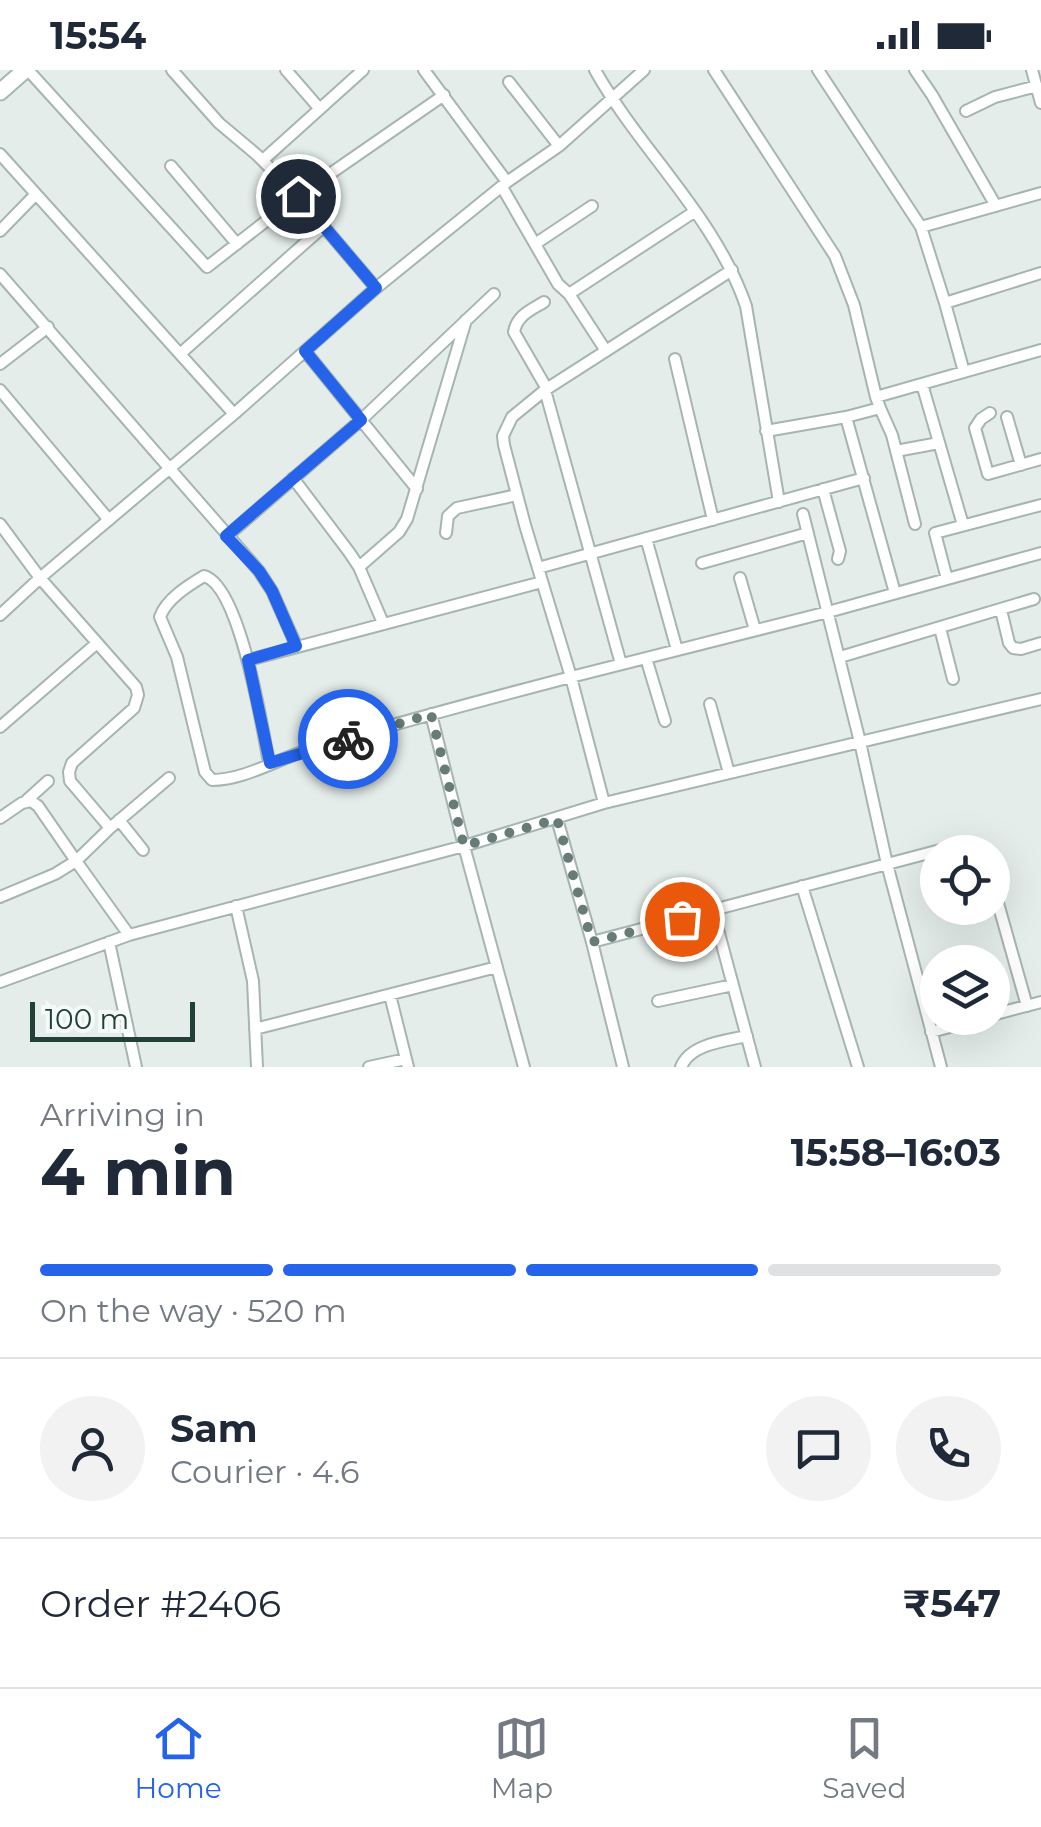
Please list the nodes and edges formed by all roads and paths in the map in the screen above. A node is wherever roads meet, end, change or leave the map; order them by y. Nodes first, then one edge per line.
1 (26, 70) edge
2 (172, 70) edge
3 (286, 70) edge
4 (364, 70) edge
5 (424, 70) edge
6 (595, 70) edge
7 (644, 70) edge
8 (714, 70) edge
9 (818, 70) edge
10 (915, 70) edge
11 (1032, 70) edge
12 (510, 82) dead end
13 (1036, 86) junction
14 (0, 92) edge
15 (444, 94) junction
16 (611, 99) junction
17 (1041, 102) edge
18 (319, 108) junction
19 (966, 112) dead end
20 (559, 146) junction
21 (0, 154) edge
22 (262, 160) junction
23 (171, 166) dead end
24 (504, 184) junction
25 (36, 194) junction
26 (1041, 194) edge
27 (298, 196) junction
28 (592, 206) dead end
29 (996, 206) junction
30 (694, 212) junction
31 (322, 227) junction
32 (920, 227) junction
33 (0, 231) edge
34 (237, 244) junction
35 (535, 244) junction
36 (732, 270) junction
37 (1041, 273) edge
38 (0, 274) edge
39 (376, 288) junction
40 (494, 294) dead end
41 (568, 294) junction
42 (544, 302) dead end
43 (945, 303) junction
44 (467, 320) junction
45 (48, 327) junction
46 (305, 351) junction
47 (606, 351) junction
48 (1039, 351) edge
49 (180, 354) junction
50 (675, 359) dead end
51 (0, 364) edge
52 (1041, 367) edge
53 (964, 372) junction
54 (922, 384) junction
55 (0, 390) edge
56 (546, 390) junction
57 (878, 402) junction
58 (990, 413) dead end
59 (234, 414) junction
60 (846, 417) junction
61 (1007, 417) dead end
62 (361, 420) junction
63 (766, 431) junction
64 (939, 442) junction
65 (896, 451) junction
66 (1041, 459) edge
67 (1021, 465) junction
68 (171, 468) junction
69 (294, 478) junction
70 (864, 478) junction
71 (417, 489) junction
72 (823, 489) junction
73 (517, 495) junction
74 (779, 502) junction
75 (1041, 505) edge
76 (803, 514) dead end
77 (108, 520) junction
78 (712, 520) junction
79 (0, 524) edge
80 (915, 524) dead end
81 (964, 525) junction
82 (446, 533) dead end
83 (808, 533) junction
84 (226, 536) junction
85 (646, 538) junction
86 (837, 540) junction
87 (812, 546) junction
88 (590, 553) junction
89 (1041, 553) edge
90 (838, 558) dead end
91 (702, 564) dead end
92 (359, 568) junction
93 (538, 568) junction
94 (40, 578) junction
95 (740, 578) dead end
96 (947, 579) junction
97 (542, 582) junction
98 (896, 594) junction
99 (1034, 600) dead end
100 (1001, 610) junction
101 (828, 612) junction
102 (0, 616) edge
103 (382, 623) junction
104 (940, 628) junction
105 (755, 630) junction
106 (97, 643) junction
107 (1041, 643) edge
108 (296, 646) junction
109 (677, 650) junction
110 (840, 657) junction
111 (646, 658) junction
112 (248, 660) junction
113 (621, 664) junction
114 (570, 677) junction
115 (954, 679) dead end
116 (1041, 698) edge
117 (710, 704) dead end
118 (431, 714) junction
119 (665, 721) dead end
120 (0, 727) edge
121 (860, 742) junction
122 (270, 763) junction
123 (729, 773) junction
124 (170, 778) dead end
125 (48, 781) dead end
126 (27, 800) junction
127 (604, 804) junction
128 (0, 818) edge
129 (557, 819) junction
130 (120, 820) junction
131 (110, 828) junction
132 (464, 846) junction
133 (143, 850) dead end
134 (920, 855) edge
135 (76, 861) junction
136 (886, 864) junction
137 (802, 886) junction
138 (0, 898) edge
139 (236, 906) junction
140 (712, 912) junction
141 (1004, 925) edge
142 (129, 935) junction
143 (109, 942) junction
144 (592, 942) junction
145 (497, 967) junction
146 (0, 982) edge
147 (733, 984) junction
148 (920, 988) edge
149 (390, 995) junction
150 (658, 1001) dead end
151 (1041, 1002) edge
152 (1027, 1006) junction
153 (1010, 1010) edge
154 (256, 1029) junction
155 (933, 1035) edge
156 (747, 1036) junction
157 (407, 1063) edge
158 (136, 1067) edge
159 (257, 1067) edge
160 (369, 1067) edge
161 (524, 1067) edge
162 (623, 1067) edge
163 (681, 1067) edge
164 (755, 1067) edge
165 (858, 1067) edge
166 (941, 1067) edge

1 - 14 main road
1 - 34 street
2 - 22 street
3 - 18 street
4 - 18 street
5 - 15 street
6 - 16 street
7 - 16 street
8 - 57 street
9 - 32 street
10 - 29 street
11 - 13 street
12 - 20 street
13 - 17 street
13 - 19 street
15 - 24 street
15 - 27 street
16 - 20 street
16 - 30 street
18 - 22 street
20 - 24 street
21 - 25 street
22 - 27 street
23 - 34 street
24 - 35 street
24 - 39 street
25 - 33 street
25 - 49 street
26 - 29 street
27 - 31 street
27 - 34 street
28 - 35 street
29 - 32 street
30 - 36 street
30 - 41 street
31 - 39 street
31 - 49 street
32 - 43 street
35 - 41 street
36 - 47 street
36 - 63 street
37 - 43 street
38 - 45 street
39 - 46 street
40 - 44 street
41 - 47 street
42 - 56 street
43 - 53 street
44 - 62 street
44 - 71 street
45 - 51 street
45 - 68 street
46 - 59 street
46 - 62 street
47 - 56 street
48 - 52 street
48 - 53 street
49 - 59 street
50 - 78 street
53 - 54 street
54 - 57 street
54 - 64 street
55 - 77 street
56 - 73 street
56 - 88 street
57 - 60 street
57 - 65 street
58 - 67 street
59 - 68 street
60 - 63 street
60 - 70 street
61 - 67 street
62 - 69 street
62 - 71 street
63 - 74 street
64 - 65 street
64 - 81 street
65 - 80 street
66 - 67 street
68 - 77 street
68 - 84 street
69 - 84 street
69 - 92 street
70 - 72 street
70 - 98 street
71 - 92 street
72 - 74 street
72 - 86 street
73 - 82 street
73 - 93 street
74 - 78 street
75 - 81 street
76 - 83 street
77 - 94 street
78 - 85 street
79 - 94 street
81 - 96 street
83 - 87 street
83 - 91 street
84 - 108 street
85 - 88 street
85 - 109 street
86 - 87 street
86 - 90 street
87 - 101 street
88 - 93 street
88 - 113 street
89 - 96 street
92 - 103 street
93 - 97 street
94 - 102 street
94 - 106 street
95 - 105 street
96 - 98 street
97 - 103 street
97 - 114 street
98 - 101 street
99 - 100 street
100 - 104 street
100 - 107 street
101 - 105 street
101 - 110 street
103 - 108 street
104 - 110 street
104 - 115 street
105 - 109 street
106 - 120 street
106 - 131 street
108 - 112 street
109 - 111 street
110 - 121 street
111 - 113 street
111 - 119 street
112 - 122 street
112 - 122 street
113 - 114 street
114 - 118 street
114 - 127 street
116 - 121 street
117 - 123 street
118 - 122 street
118 - 132 street
121 - 123 street
121 - 136 street
123 - 127 street
124 - 130 street
125 - 126 street
126 - 128 street
126 - 135 street
127 - 129 street
129 - 132 street
129 - 144 street
130 - 131 street
130 - 133 street
131 - 135 street
132 - 139 street
132 - 145 street
134 - 136 street
135 - 138 street
135 - 142 street
136 - 137 street
136 - 148 street
137 - 140 street
137 - 165 street
139 - 142 street
139 - 154 street
140 - 144 street
140 - 147 street
141 - 152 street
142 - 143 street
143 - 146 street
143 - 158 street
144 - 162 street
145 - 149 street
145 - 161 street
147 - 150 street
147 - 156 street
149 - 154 street
149 - 157 street
151 - 152 street
152 - 153 street
154 - 159 street
155 - 166 street
156 - 163 street
156 - 164 street
157 - 160 street

